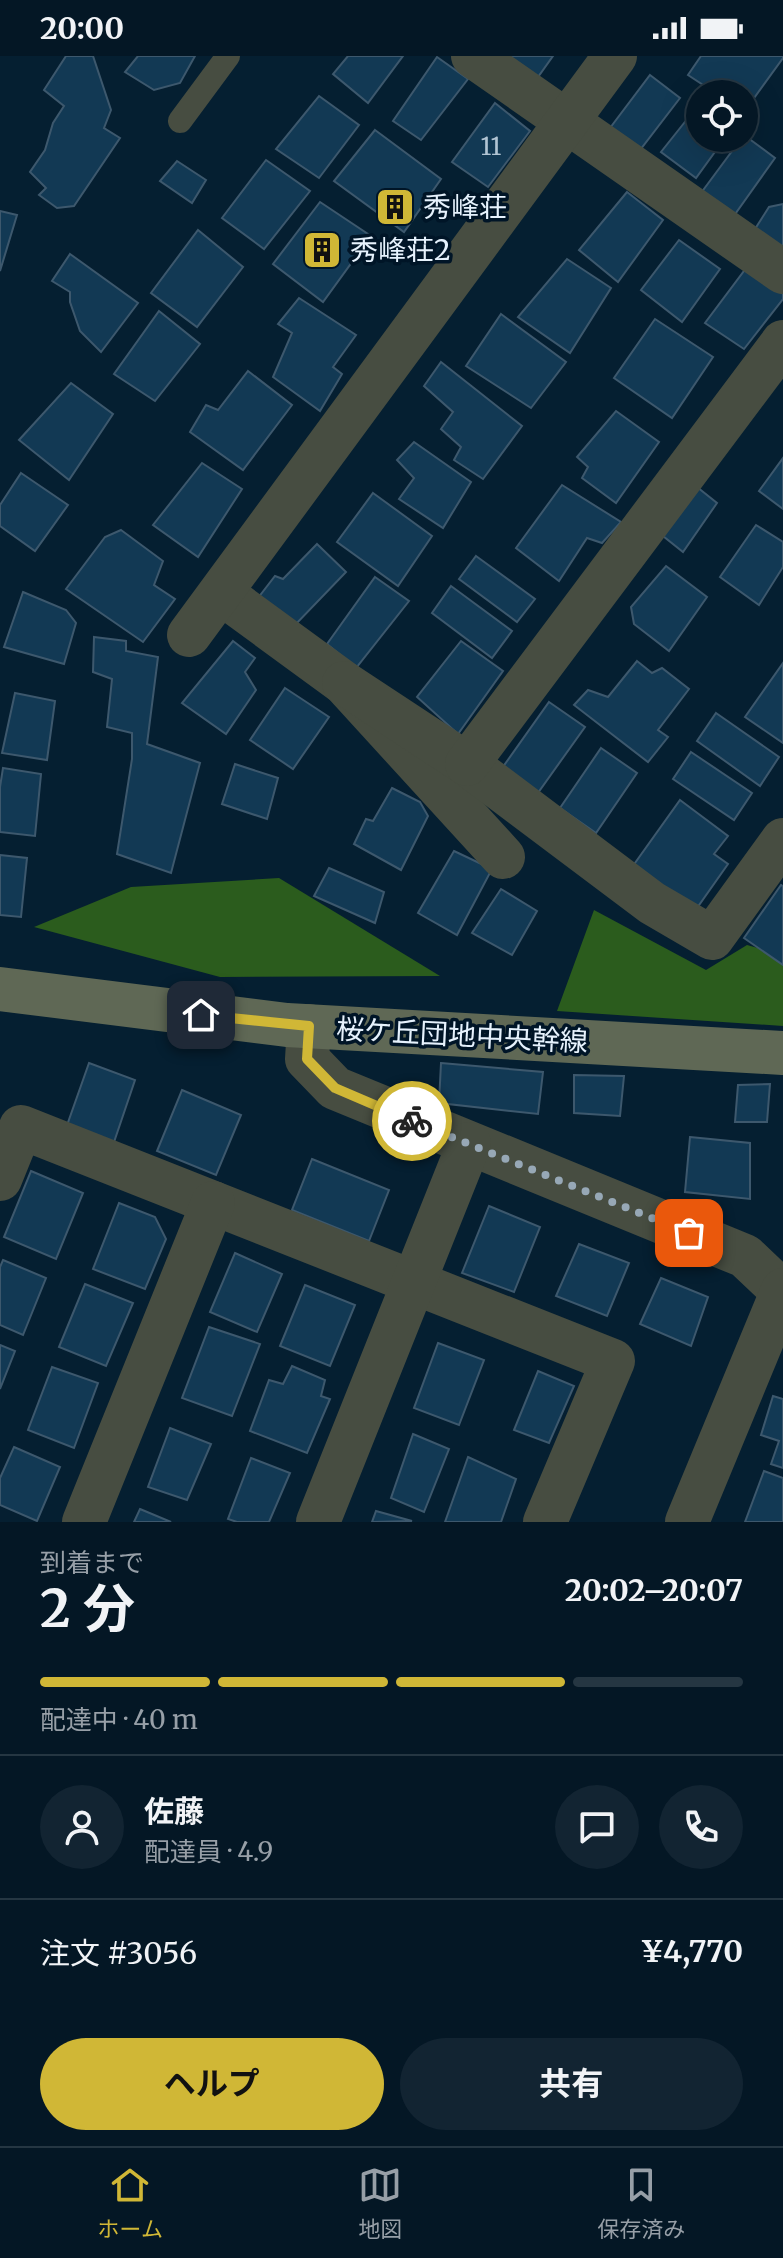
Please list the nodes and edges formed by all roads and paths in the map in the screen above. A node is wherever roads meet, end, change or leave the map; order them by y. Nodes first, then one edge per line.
1 (228, 56) edge
2 (473, 56) edge
3 (615, 56) edge
4 (180, 121) dead end
5 (568, 122) junction
6 (783, 272) edge
7 (783, 342) edge
8 (221, 593) junction
9 (189, 635) dead end
10 (344, 683) junction
11 (467, 764) junction
12 (783, 840) edge
13 (503, 857) dead end
14 (0, 989) edge
15 (309, 1026) junction
16 (783, 1053) edge
17 (469, 1144) junction
18 (0, 1179) edge
19 (213, 1203) junction
20 (414, 1282) junction
21 (782, 1291) edge
22 (84, 1522) edge
23 (318, 1522) edge
24 (545, 1522) edge
25 (687, 1522) edge

1 - 4 lane
2 - 5 street
3 - 5 street
5 - 6 street
5 - 8 street
7 - 11 street
8 - 9 street
8 - 10 street
10 - 11 street
10 - 13 street
11 - 12 street
14 - 15 street, 桜ケ丘団地中央幹線
15 - 16 street, 桜ケ丘団地中央幹線
15 - 17 street
17 - 20 street
17 - 21 street
18 - 19 street
19 - 20 street
19 - 22 street
20 - 23 street
20 - 24 street
21 - 25 street

